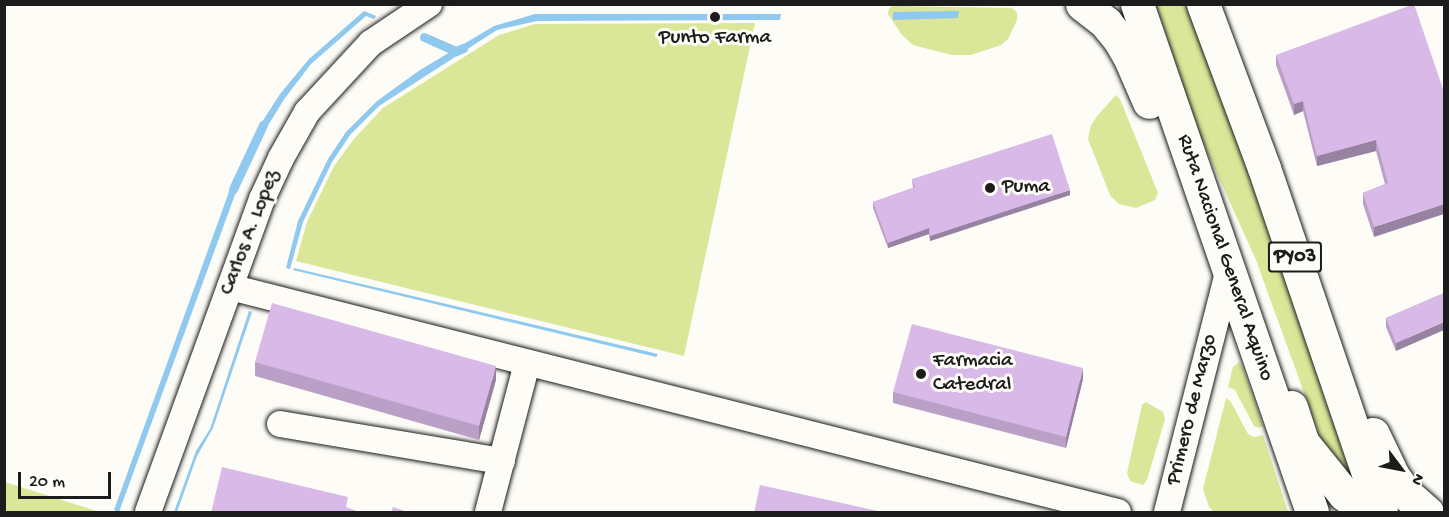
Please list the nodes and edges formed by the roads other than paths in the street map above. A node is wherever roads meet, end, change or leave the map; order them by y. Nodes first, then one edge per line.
1 (429, 4) edge
2 (1082, 4) edge
3 (1137, 4) edge
4 (1203, 4) edge
5 (1188, 155) junction
6 (1264, 168) junction
7 (1228, 272) junction
8 (230, 287) junction
9 (527, 363) junction
10 (280, 424) dead end
11 (502, 460) junction
12 (148, 513) edge
13 (488, 513) edge
14 (1118, 513) edge
15 (1167, 513) edge
16 (1312, 513) edge
17 (1367, 513) edge
18 (1381, 513) edge
19 (1427, 513) edge

1 - 8 street, Carlos A. Lopez
2 - 5 main road
3 - 5 main road, Ruta Nacional General Aquino
4 - 6 main road, PY03
5 - 7 main road, Ruta Nacional General Aquino
5 - 17 main road
6 - 18 main road, PY03
6 - 19 main road
7 - 15 street, Primero de Marzo
7 - 16 main road, Ruta Nacional General Aquino
8 - 9 street
8 - 12 street, Carlos A. Lopez
9 - 11 street
9 - 14 street
10 - 11 street
11 - 13 street

